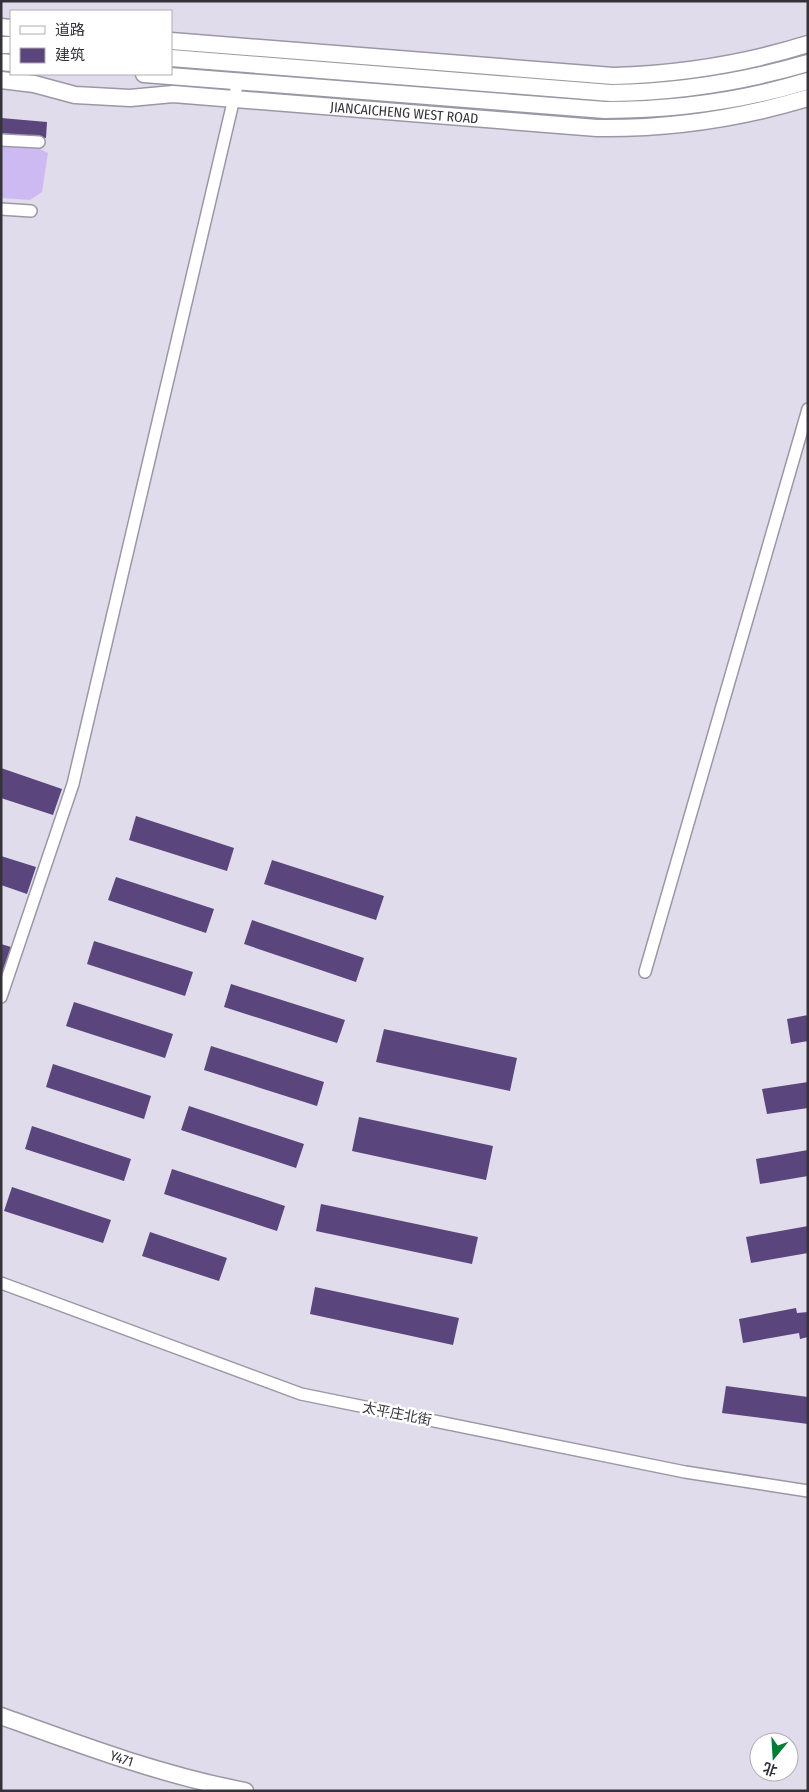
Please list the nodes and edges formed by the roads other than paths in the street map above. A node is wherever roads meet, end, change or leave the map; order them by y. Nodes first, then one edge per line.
1 (172, 41) edge
2 (808, 44) edge
3 (172, 58) edge
4 (808, 63) edge
5 (157, 75) edge
6 (1, 80) edge
7 (238, 81) junction
8 (808, 81) edge
9 (808, 98) edge
10 (234, 99) junction
11 (1, 140) edge
12 (39, 142) dead end
13 (1, 209) edge
14 (31, 211) dead end
15 (808, 409) edge
16 (645, 972) dead end
17 (1, 997) edge
18 (1, 1283) edge
19 (808, 1491) edge
20 (1, 1716) edge
21 (222, 1789) edge
22 (245, 1791) edge

1 - 2 street
3 - 4 street
5 - 7 street, JIANCAICHENG WEST ROAD
6 - 10 street, JIANCAICHENG WEST ROAD
7 - 8 street, JIANCAICHENG WEST ROAD
7 - 10 street
9 - 10 street, JIANCAICHENG WEST ROAD
10 - 17 street
11 - 12 street
13 - 14 street
15 - 16 street
18 - 19 street, 太平庄北街
20 - 21 street, Y471
21 - 22 street, Y471

